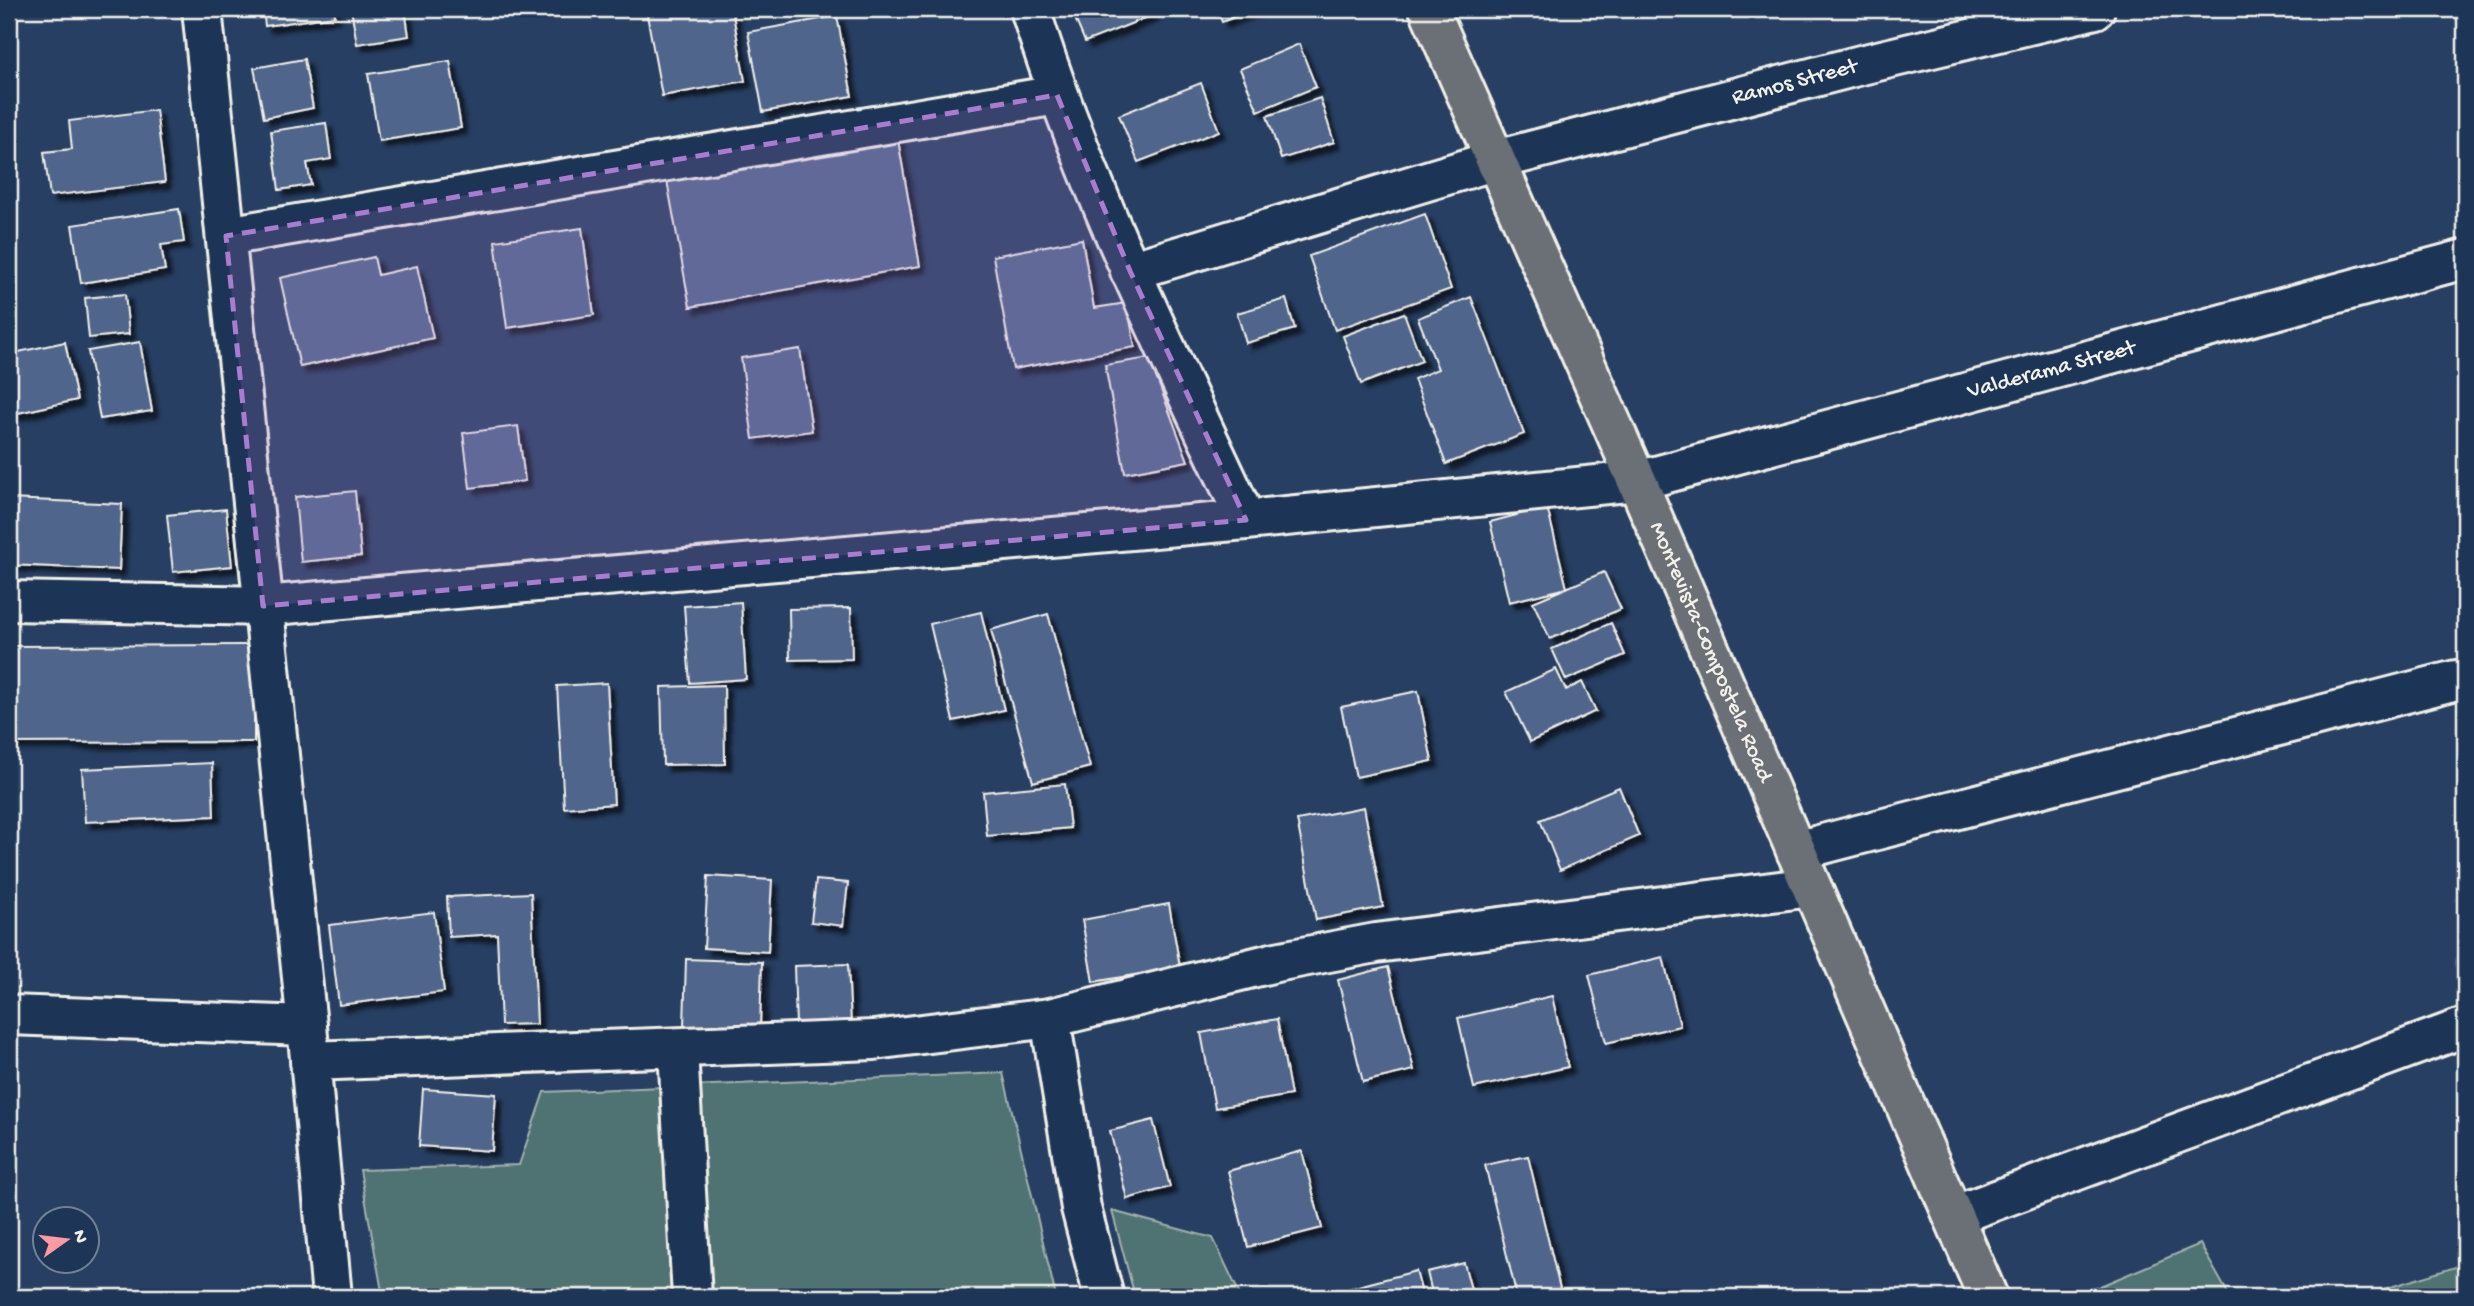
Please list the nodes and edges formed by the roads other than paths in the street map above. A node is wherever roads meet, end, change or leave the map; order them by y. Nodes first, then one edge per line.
1 (202, 9) edge
2 (1030, 9) edge
3 (1429, 9) edge
4 (2095, 9) edge
5 (1057, 95) junction
6 (1496, 160) junction
7 (226, 236) junction
8 (2465, 259) edge
9 (1130, 271) junction
10 (1637, 481) junction
11 (1246, 520) junction
12 (9, 601) edge
13 (264, 606) junction
14 (2456, 680) dead end
15 (1796, 851) junction
16 (1811, 887) junction
17 (9, 1015) edge
18 (1050, 1018) junction
19 (2465, 1027) edge
20 (309, 1043) junction
21 (678, 1050) junction
22 (1953, 1216) junction
23 (332, 1297) edge
24 (692, 1297) edge
25 (1104, 1297) edge
26 (1988, 1297) edge

1 - 7 street
2 - 5 street
3 - 6 main road, Montevista-Compostela Road
4 - 6 street, Ramos Street
5 - 7 street
5 - 9 street
6 - 9 street, Ramos Street
6 - 10 main road, Montevista-Compostela Road
7 - 13 street
8 - 10 street, Valderama Street
9 - 11 street
10 - 11 street, Valderama Street
10 - 15 main road, Montevista-Compostela Road
11 - 13 street, Valderama Street
12 - 13 street, Valderama Street
13 - 20 street
14 - 15 street
15 - 16 main road, Montevista-Compostela Road
16 - 18 street
16 - 22 main road, Montevista-Compostela Road
17 - 20 street
18 - 21 street
18 - 25 street
19 - 22 street
20 - 21 street
20 - 23 street
21 - 24 street
22 - 26 main road, Montevista-Compostela Road

